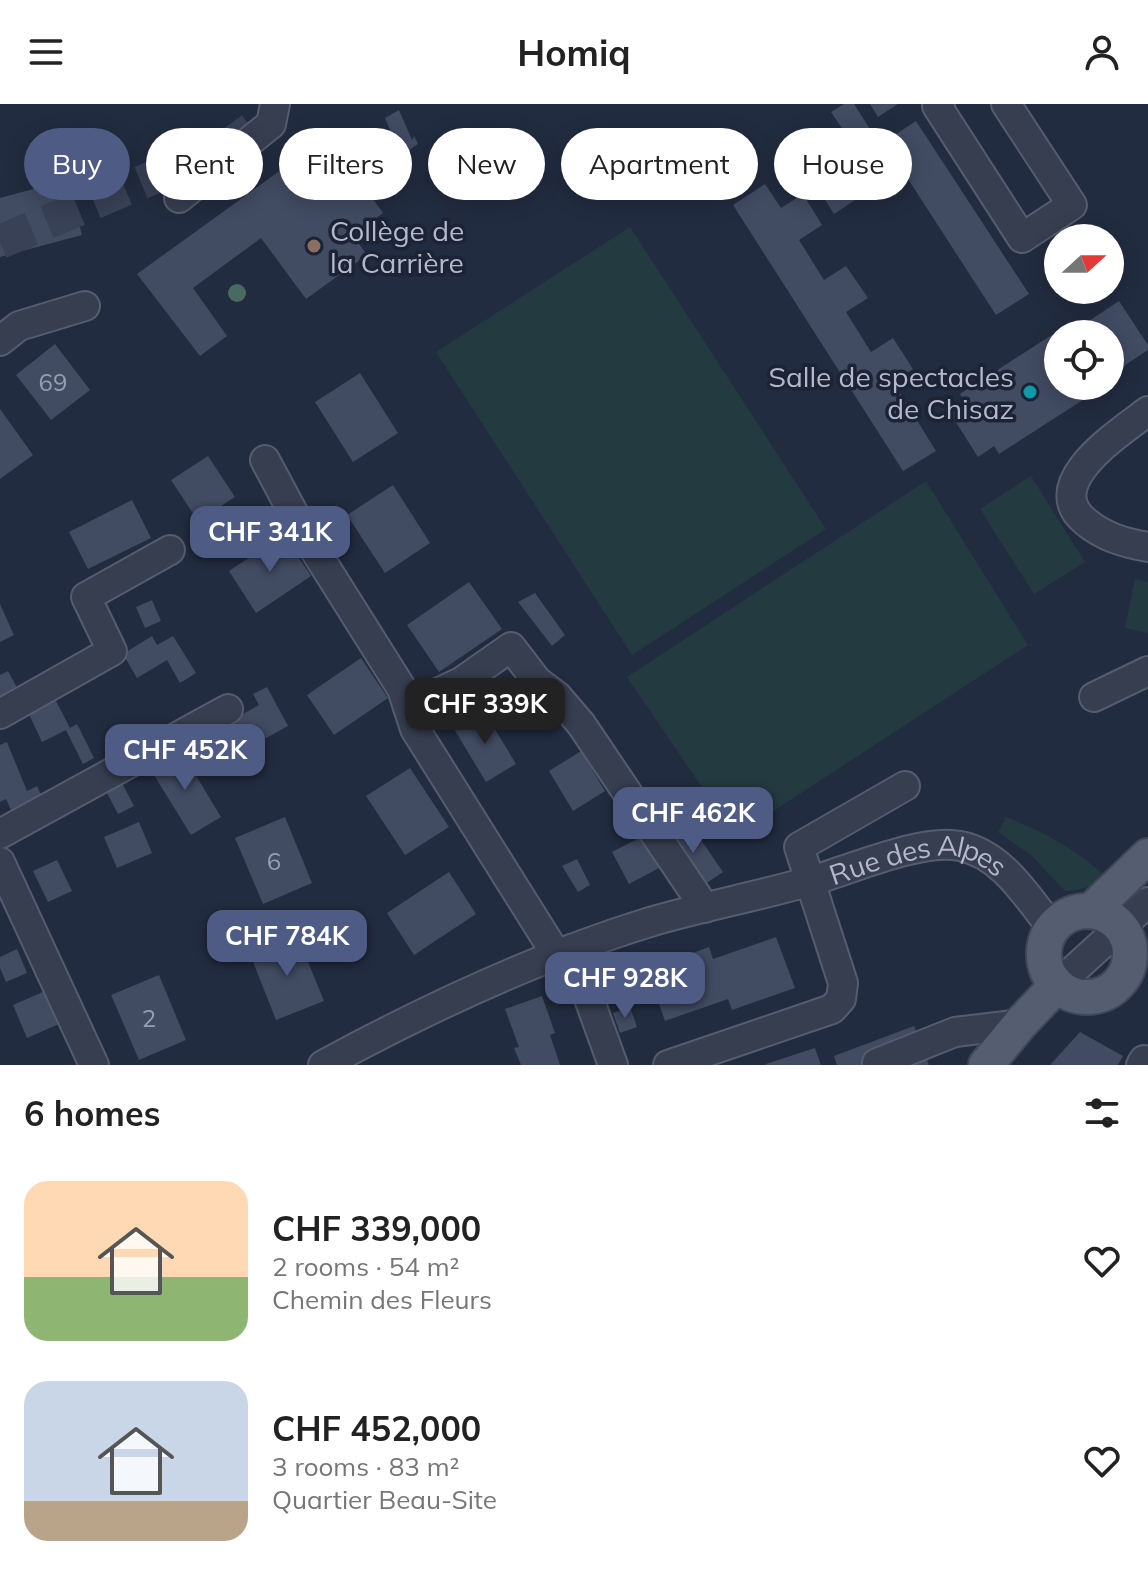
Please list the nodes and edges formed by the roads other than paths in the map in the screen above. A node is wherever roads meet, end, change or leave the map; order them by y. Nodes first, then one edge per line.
1 (275, 104) edge
2 (940, 104) edge
3 (1006, 104) edge
4 (263, 130) tunnel mouth
5 (85, 306) dead end
6 (0, 341) edge
7 (1148, 411) edge
8 (265, 460) dead end
9 (1148, 547) edge
10 (170, 550) dead end
11 (1148, 671) edge
12 (1094, 697) dead end
13 (408, 707) junction
14 (228, 709) dead end
15 (0, 714) edge
16 (905, 786) dead end
17 (0, 834) edge
18 (1148, 856) edge
19 (0, 862) edge
20 (811, 881) junction
21 (1148, 902) edge
22 (705, 908) junction
23 (1106, 919) junction
24 (1052, 928) junction
25 (564, 952) junction
26 (1139, 955) edge
27 (1057, 985) junction
28 (1020, 1024) junction
29 (338, 1061) edge
30 (94, 1065) edge
31 (613, 1065) edge
32 (668, 1065) edge
33 (878, 1065) edge
34 (986, 1065) edge

1 - 4 street
2 - 3 street
5 - 6 street
7 - 9 street
8 - 13 street
10 - 15 street
11 - 12 street
13 - 22 street
13 - 25 street
14 - 17 street
16 - 20 street
18 - 23 main road
19 - 30 street
20 - 22 street, Rue des Alpes
20 - 24 street, Rue des Alpes
20 - 32 street
21 - 23 street
22 - 25 street, Rue des Alpes
23 - 24 main road
23 - 26 main road
23 - 27 street
24 - 27 main road
25 - 29 street, Rue des Alpes
25 - 31 street
26 - 27 main road
27 - 28 main road
28 - 33 street
28 - 34 main road

